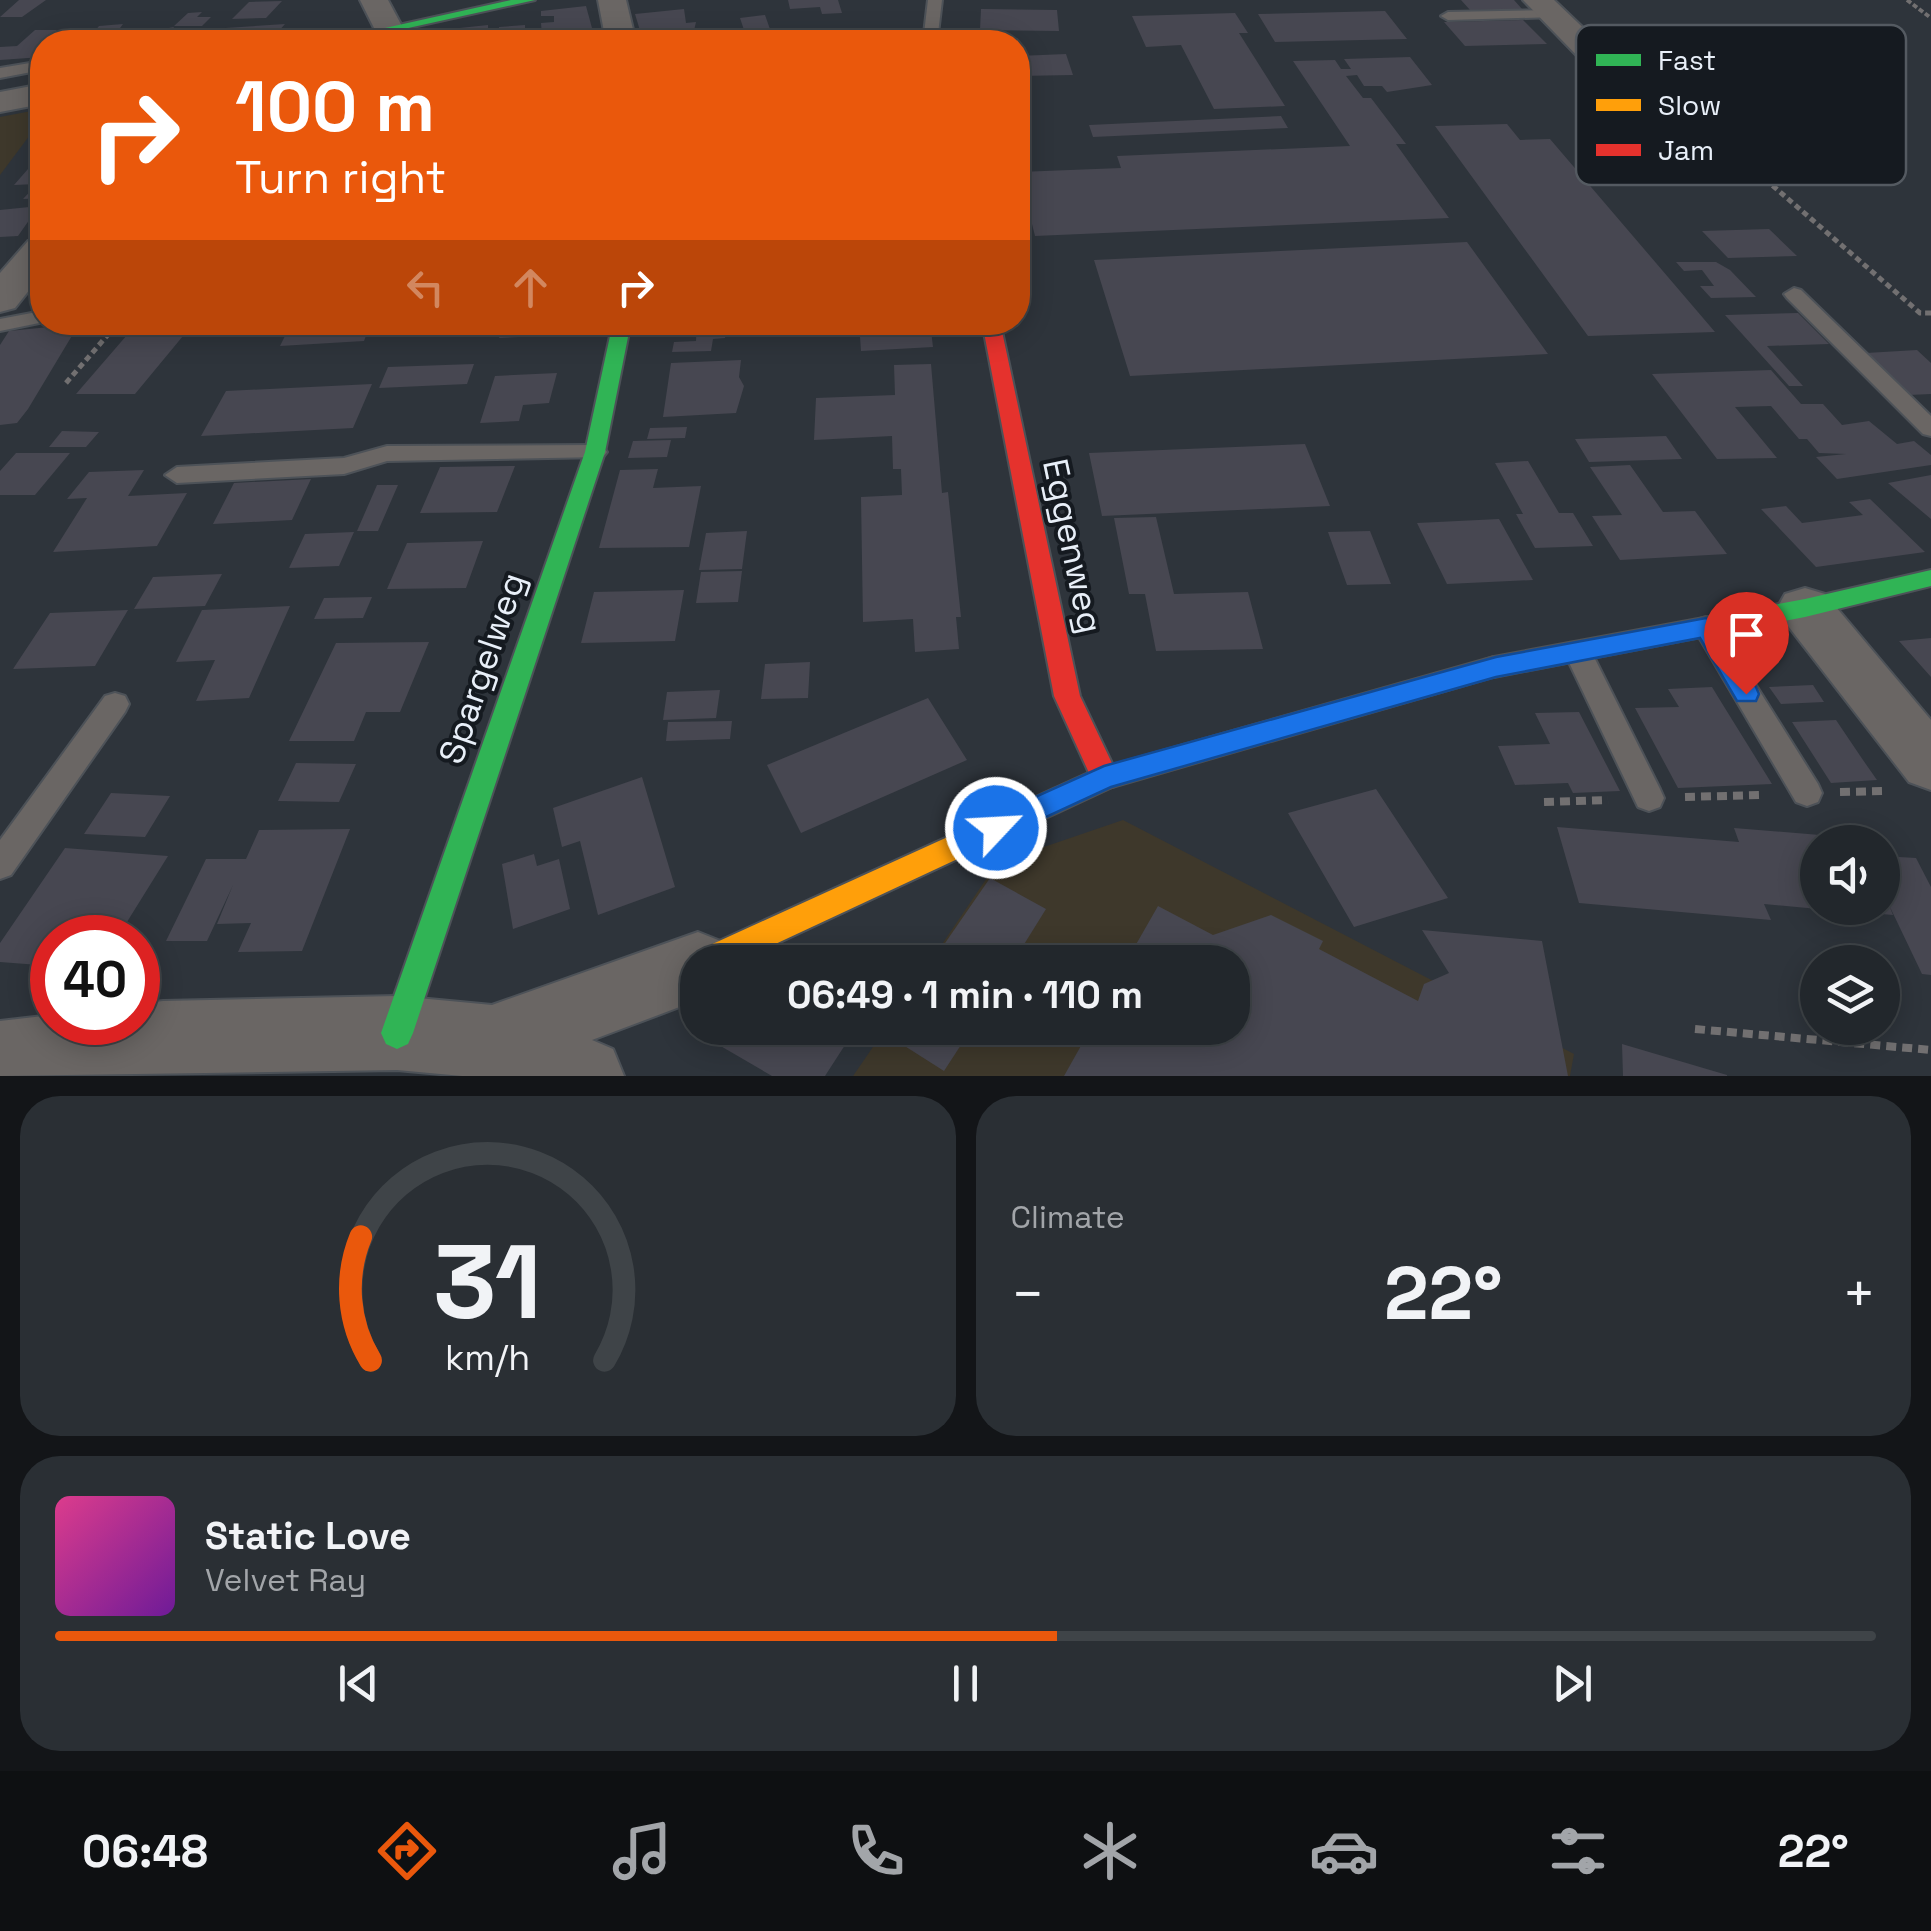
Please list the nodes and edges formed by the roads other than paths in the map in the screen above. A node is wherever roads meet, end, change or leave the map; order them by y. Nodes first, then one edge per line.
1 (374, 0) edge
2 (529, 0) edge
3 (612, 0) edge
4 (935, 0) edge
5 (1544, 7) edge
6 (1448, 16) dead end
7 (389, 30) joint
8 (618, 30) edge
9 (931, 30) edge
10 (1576, 38) edge
11 (30, 68) edge
12 (0, 73) edge
13 (30, 96) edge
14 (0, 102) edge
15 (30, 264) edge
16 (1794, 294) dead end
17 (0, 299) edge
18 (30, 320) edge
19 (0, 325) edge
20 (619, 335) edge
21 (995, 335) edge
22 (1931, 430) edge
23 (596, 452) junction
24 (178, 475) dead end
25 (1931, 578) edge
26 (1805, 608) junction
27 (1706, 628) junction
28 (1578, 652) junction
29 (115, 704) dead end
30 (1913, 777) edge
31 (1104, 778) junction
32 (1807, 794) road end
33 (1649, 798) road end
34 (0, 865) edge
35 (743, 945) edge
36 (680, 973) edge
37 (396, 1032) junction
38 (492, 1042) junction
39 (0, 1059) edge
40 (586, 1076) edge

1 - 7 street
2 - 7 street
3 - 8 street
4 - 9 lane
5 - 6 lane
5 - 10 street
11 - 12 lane
13 - 14 street
15 - 17 street
16 - 22 lane
18 - 19 lane
20 - 23 street, Spargelweg
21 - 31 street, Eggenweg
23 - 24 lane
23 - 37 street, Spargelweg
25 - 26 street
26 - 27 street
26 - 30 street
27 - 28 street
27 - 32 lane
28 - 31 street
28 - 33 lane
29 - 34 lane
31 - 35 street
36 - 38 street
37 - 38 street
37 - 39 street
38 - 40 street

